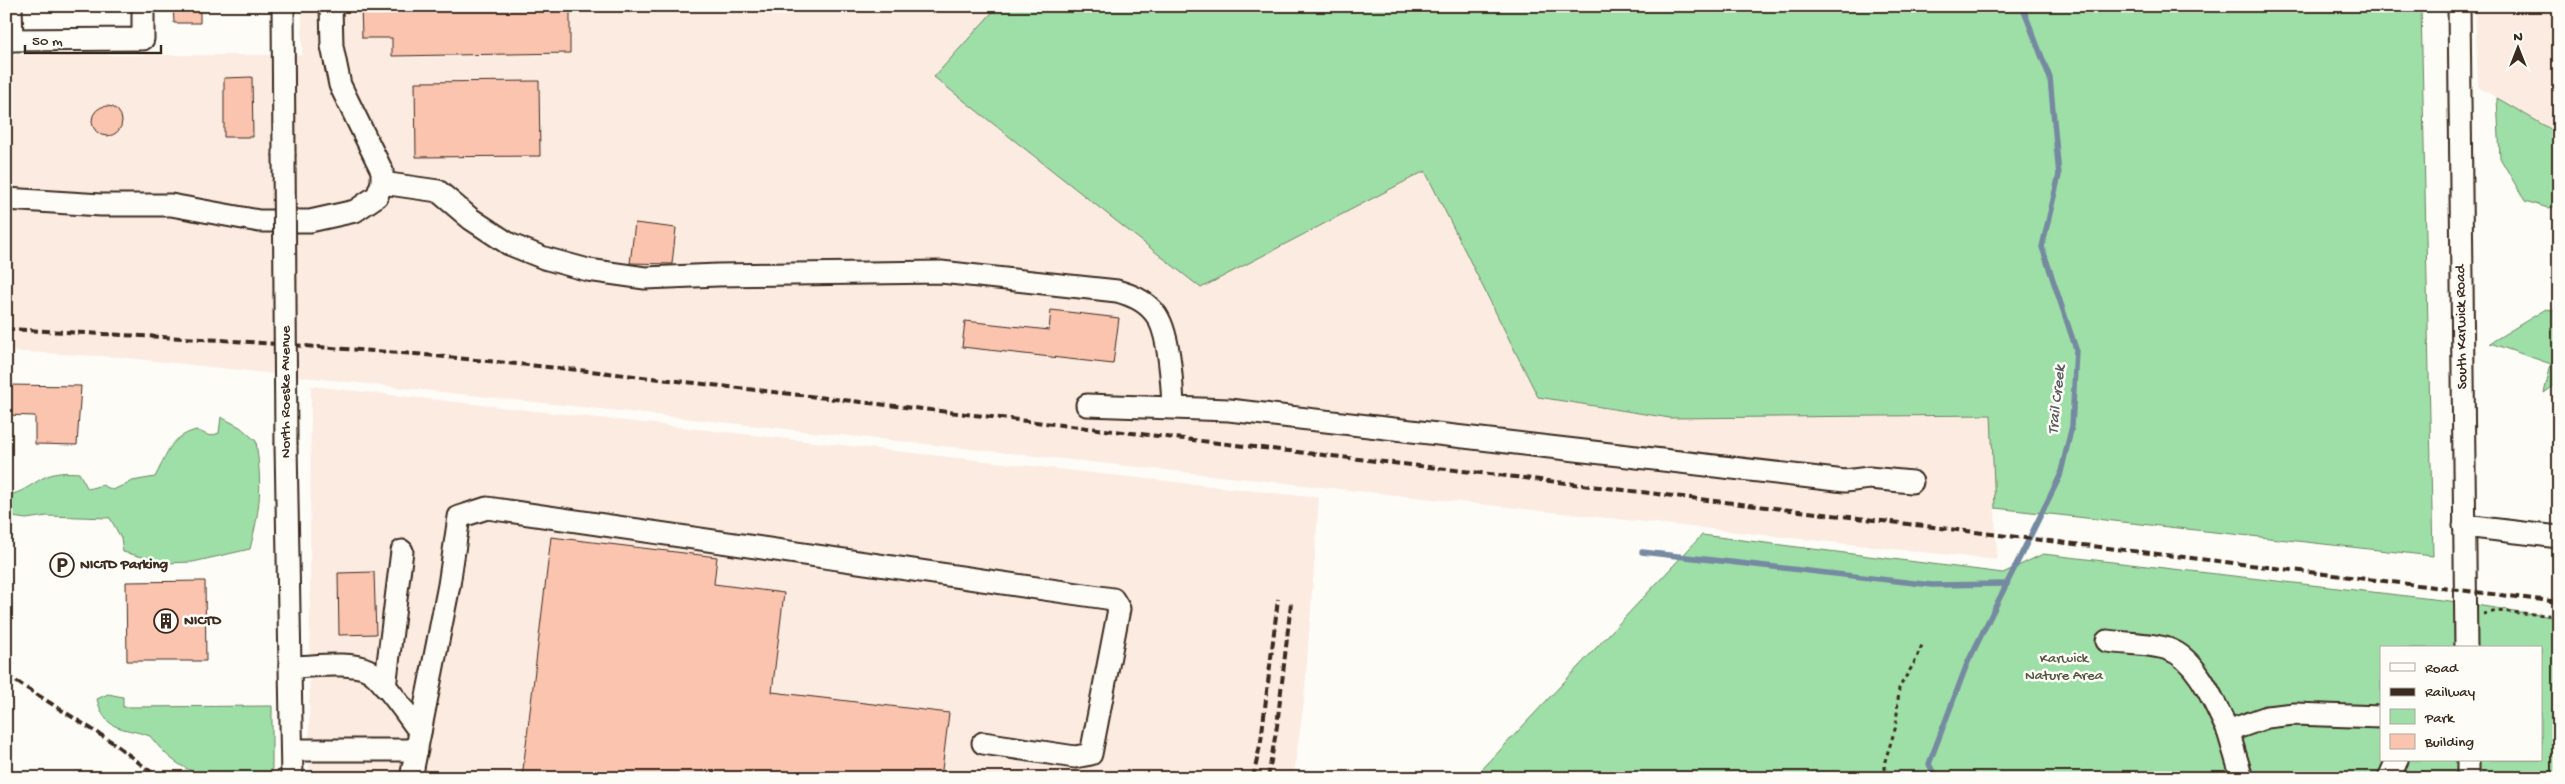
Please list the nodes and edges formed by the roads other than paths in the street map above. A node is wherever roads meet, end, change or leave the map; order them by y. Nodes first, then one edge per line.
1 (11, 6) edge
2 (142, 6) edge
3 (283, 6) edge
4 (331, 6) edge
5 (2459, 6) edge
6 (9, 40) edge
7 (382, 183) junction
8 (6, 199) edge
9 (1087, 405) dead end
10 (1173, 407) junction
11 (1912, 482) dead end
12 (2464, 526) junction
13 (2559, 537) edge
14 (402, 551) dead end
15 (2108, 641) dead end
16 (2466, 646) edge
17 (290, 667) junction
18 (385, 687) junction
19 (2380, 717) edge
20 (2228, 731) junction
21 (419, 741) junction
22 (983, 743) dead end
23 (292, 750) junction
24 (2396, 762) edge
25 (2468, 762) edge
26 (292, 778) edge
27 (411, 778) edge
28 (2242, 778) edge
29 (2389, 778) edge
30 (2468, 778) edge

1 - 6 street
2 - 6 street
3 - 17 street, North Roeske Avenue, bridge
4 - 7 street
5 - 12 street, South Karwick Road
7 - 8 street
7 - 10 street
9 - 10 street
10 - 11 street
12 - 13 street
12 - 16 street, South Karwick Road
14 - 18 street
15 - 20 street
17 - 18 street
17 - 23 street, North Roeske Avenue
18 - 21 street
19 - 20 street
20 - 28 street
21 - 22 street
21 - 23 street
21 - 27 street
23 - 26 street, North Roeske Avenue
24 - 29 street
25 - 30 street

